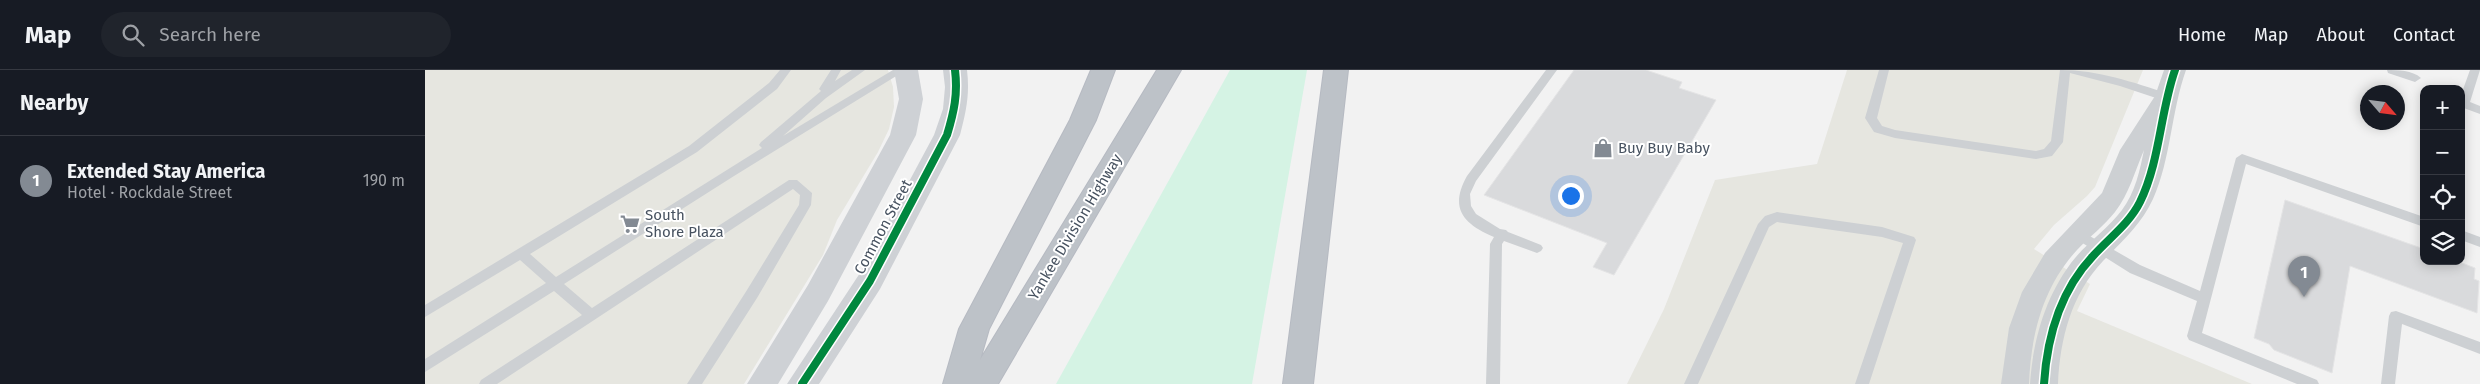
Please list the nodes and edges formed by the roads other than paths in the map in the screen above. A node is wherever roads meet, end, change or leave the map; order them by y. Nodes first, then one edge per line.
1 (787, 70) edge
2 (836, 70) edge
3 (860, 70) edge
4 (901, 70) edge
5 (906, 70) edge
6 (955, 70) edge
7 (1103, 70) edge
8 (1169, 70) edge
9 (1336, 70) edge
10 (1552, 70) edge
11 (1883, 70) edge
12 (2065, 70) edge
13 (2071, 70) edge
14 (2175, 70) edge
15 (2392, 70) edge
16 (2475, 70) edge
17 (2415, 78) dead end
18 (2165, 97) junction
19 (812, 104) junction
20 (2480, 110) edge
21 (730, 174) junction
22 (2420, 221) edge
23 (1501, 234) junction
24 (2077, 234) junction
25 (2465, 236) edge
26 (2480, 242) edge
27 (1537, 248) dead end
28 (2100, 248) junction
29 (521, 254) junction
30 (555, 284) junction
31 (2205, 298) junction
32 (425, 312) edge
33 (591, 315) junction
34 (1302, 347) junction
35 (2480, 348) edge
36 (425, 366) edge
37 (486, 384) edge
38 (694, 384) edge
39 (763, 384) edge
40 (802, 384) edge
41 (958, 384) edge
42 (982, 384) edge
43 (1289, 384) edge
44 (1298, 384) edge
45 (1493, 384) edge
46 (1691, 384) edge
47 (1861, 384) edge
48 (2015, 384) edge
49 (2044, 384) edge
50 (2312, 384) edge
51 (2388, 384) edge

1 - 29 lane
2 - 19 lane
3 - 19 lane
4 - 21 lane
5 - 39 street, Common Street
6 - 40 street, Common Street
7 - 41 highway
8 - 42 highway, Yankee Division Highway
9 - 34 highway
10 - 23 lane
11 - 12 lane
13 - 18 lane
14 - 18 street
15 - 17 lane
16 - 20 lane
18 - 24 street
18 - 28 street
19 - 21 lane
21 - 30 lane
22 - 31 lane
23 - 27 lane
23 - 45 lane
24 - 28 lane
24 - 48 street
25 - 26 lane
28 - 31 lane
28 - 49 street
29 - 30 lane
29 - 32 lane
30 - 33 lane
30 - 36 lane
31 - 50 lane
33 - 37 lane
33 - 38 lane
34 - 43 highway
34 - 44 highway
35 - 51 lane
46 - 47 lane

